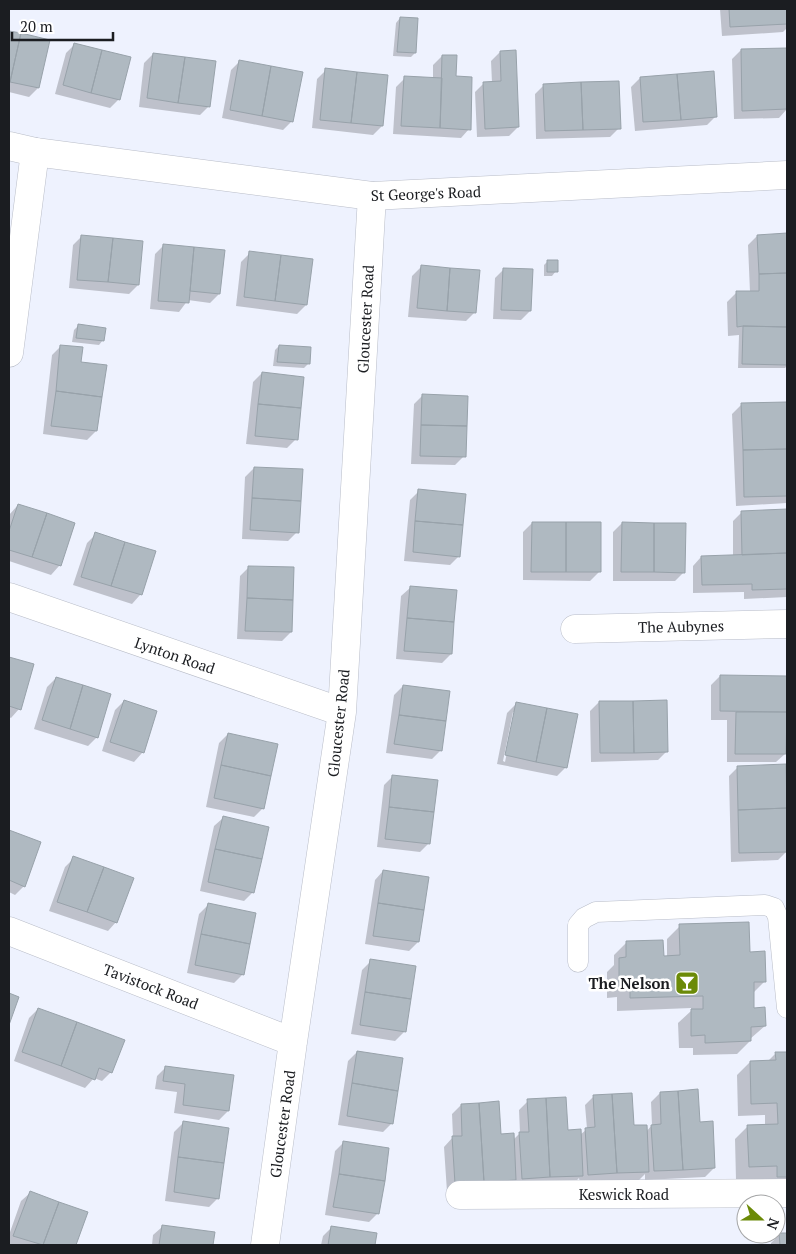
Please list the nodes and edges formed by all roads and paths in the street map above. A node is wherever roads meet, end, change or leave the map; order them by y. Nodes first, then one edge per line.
1 (9, 146) edge
2 (35, 152) junction
3 (787, 175) edge
4 (372, 196) junction
5 (9, 353) edge
6 (9, 596) edge
7 (787, 624) edge
8 (576, 629) dead end
9 (342, 712) junction
10 (9, 930) edge
11 (578, 962) dead end
12 (787, 1008) edge
13 (293, 1042) junction
14 (787, 1193) edge
15 (460, 1195) dead end
16 (266, 1245) edge

1 - 2 street, St George's Road
2 - 4 street, St George's Road
2 - 5 street
3 - 4 street, St George's Road
4 - 9 street, Gloucester Road
6 - 9 street, Lynton Road
7 - 8 street, The Aubynes
9 - 13 street, Gloucester Road
10 - 13 street, Tavistock Road
11 - 12 lane
13 - 16 street, Gloucester Road
14 - 15 street, Keswick Road

